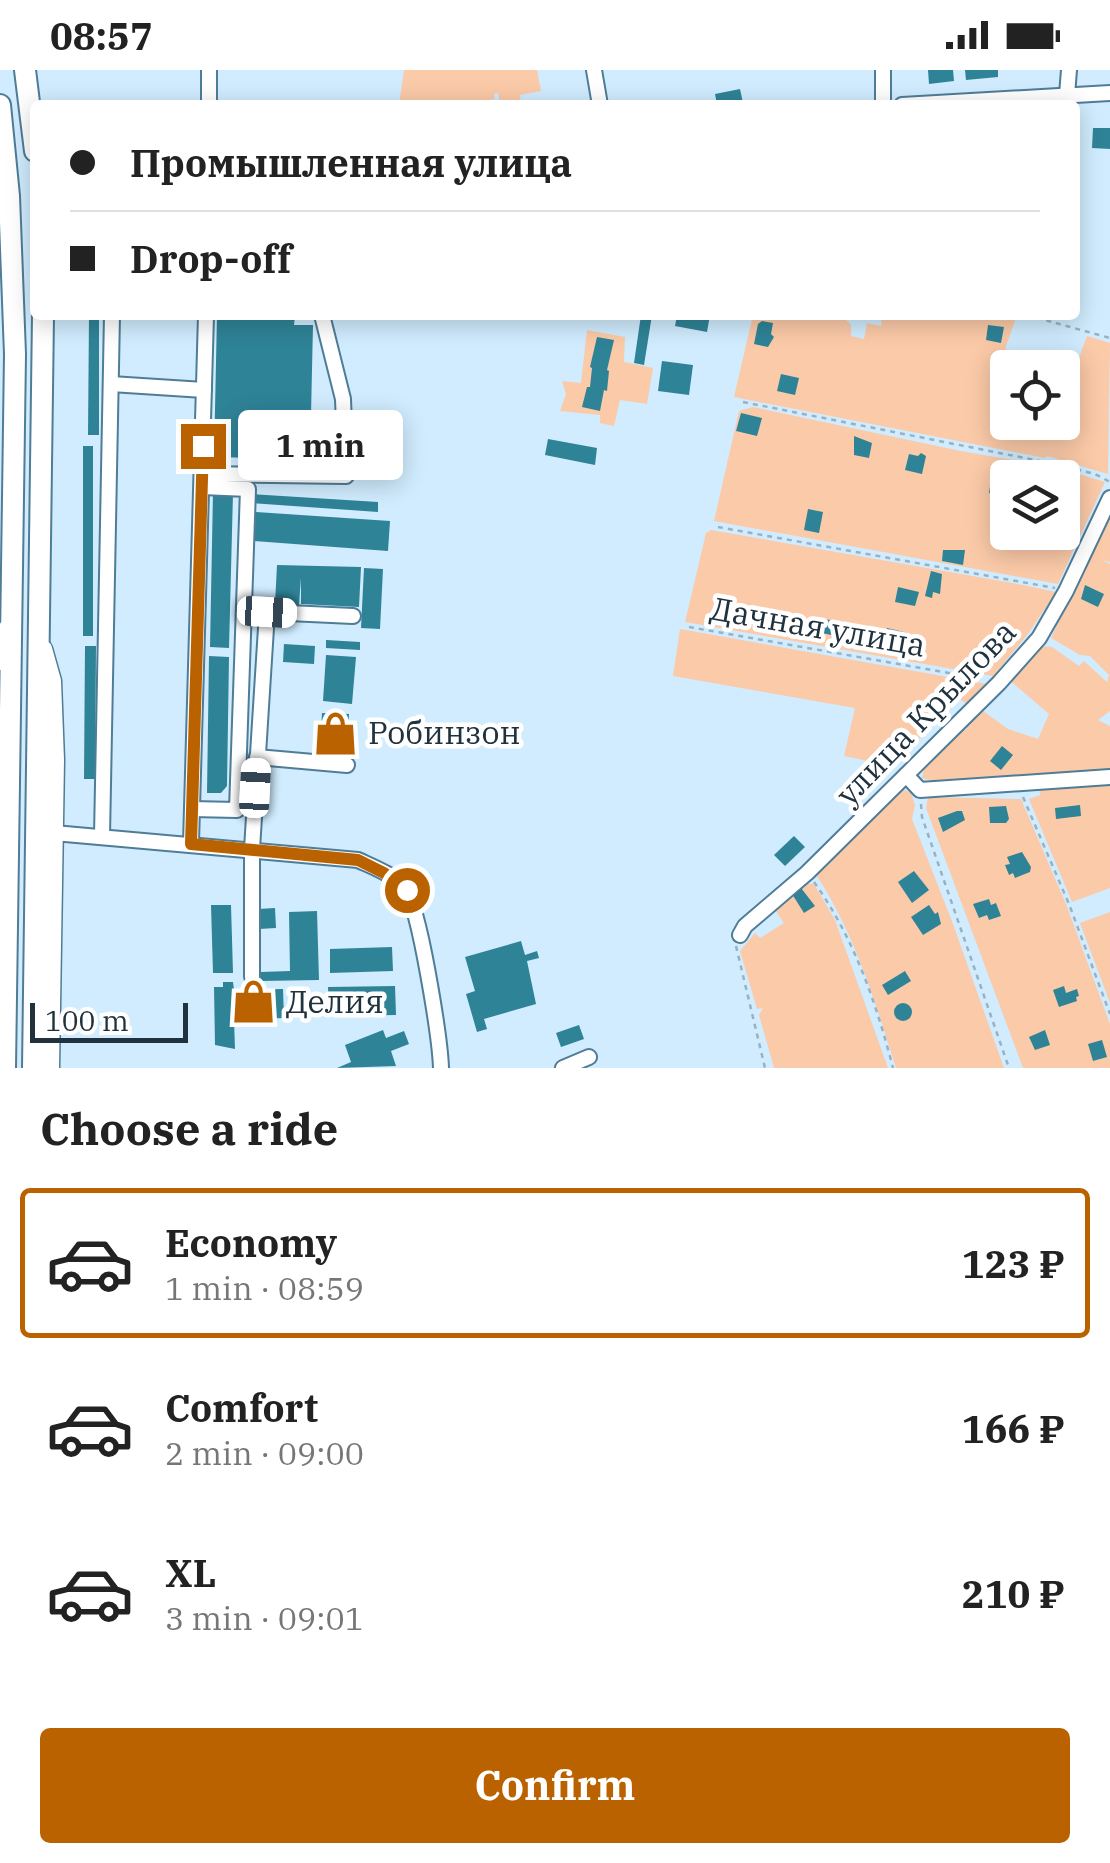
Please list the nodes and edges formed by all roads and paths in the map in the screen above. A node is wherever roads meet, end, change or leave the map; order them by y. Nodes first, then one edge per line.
1 (25, 70) edge
2 (210, 70) edge
3 (594, 70) edge
4 (883, 70) edge
5 (1069, 70) edge
6 (1110, 92) edge
7 (1067, 95) junction
8 (209, 100) edge
9 (599, 100) edge
10 (884, 100) edge
11 (984, 100) edge
12 (0, 105) edge
13 (30, 110) edge
14 (2, 146) edge
15 (42, 320) edge
16 (112, 320) edge
17 (206, 320) edge
18 (323, 320) edge
19 (1045, 320) edge
20 (1110, 338) edge
21 (111, 384) junction
22 (204, 390) junction
23 (743, 402) dead end
24 (202, 481) junction
25 (1110, 482) edge
26 (1110, 498) edge
27 (718, 528) dead end
28 (1066, 591) junction
29 (353, 616) dead end
30 (11, 618) junction
31 (688, 627) dead end
32 (40, 634) junction
33 (0, 662) edge
34 (999, 683) junction
35 (257, 757) junction
36 (347, 765) dead end
37 (906, 775) junction
38 (1110, 777) edge
39 (1016, 782) junction
40 (920, 790) junction
41 (192, 809) junction
42 (54, 834) junction
43 (102, 836) junction
44 (191, 844) junction
45 (252, 849) junction
46 (808, 873) junction
47 (740, 935) joint
48 (252, 977) dead end
49 (1110, 1014) edge
50 (589, 1057) dead end
51 (5, 1068) edge
52 (32, 1068) edge
53 (50, 1068) edge
54 (440, 1068) edge
55 (563, 1068) edge
56 (765, 1068) edge
57 (893, 1068) edge
58 (1009, 1068) edge

1 - 13 highway
2 - 8 street
3 - 9 street
4 - 10 street
5 - 7 street
6 - 7 street
7 - 11 street
12 - 14 highway
14 - 30 highway
15 - 32 highway
16 - 21 street
17 - 22 street
18 - 24 street
19 - 20 path
21 - 22 street
21 - 43 street
22 - 24 street
23 - 25 path
24 - 41 street
24 - 41 street
26 - 28 street, улица Крылова
27 - 28 path
28 - 34 street, улица Крылова
29 - 35 street
30 - 33 main road
30 - 51 highway
31 - 34 path, Дачная улица
32 - 42 main road
32 - 52 highway
34 - 37 street, улица Крылова
35 - 36 street
35 - 45 street
37 - 40 street
37 - 46 street, улица Крылова
38 - 39 street
39 - 40 street
39 - 49 path
40 - 58 path
41 - 44 street
42 - 43 street
42 - 53 main road
43 - 44 street
44 - 45 street
45 - 48 street
45 - 54 street
46 - 47 street, улица Крылова
46 - 57 path
47 - 56 path
50 - 55 street

